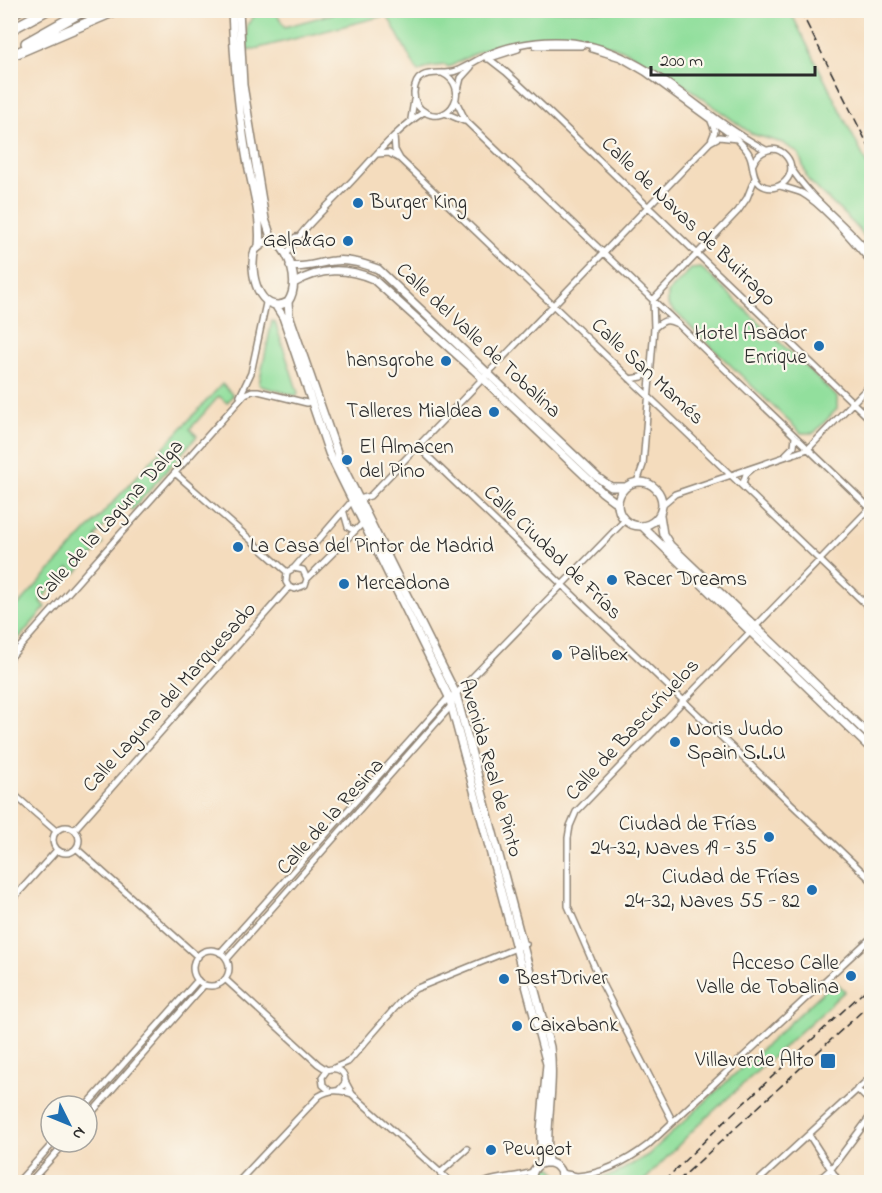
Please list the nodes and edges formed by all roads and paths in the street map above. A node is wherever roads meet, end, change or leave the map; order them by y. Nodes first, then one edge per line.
1 (19, 10) edge
2 (47, 10) edge
3 (85, 10) edge
4 (117, 10) edge
5 (232, 10) edge
6 (239, 10) edge
7 (10, 15) edge
8 (10, 30) edge
9 (10, 54) edge
10 (504, 54) junction
11 (488, 58) junction
12 (506, 72) junction
13 (442, 73) junction
14 (456, 98) junction
15 (415, 99) junction
16 (424, 112) junction
17 (442, 114) junction
18 (411, 118) junction
19 (466, 121) junction
20 (711, 121) junction
21 (394, 136) junction
22 (737, 139) junction
23 (710, 142) junction
24 (766, 150) junction
25 (377, 154) junction
26 (400, 159) junction
27 (753, 164) junction
28 (791, 168) junction
29 (755, 178) junction
30 (780, 186) junction
31 (648, 208) junction
32 (302, 232) junction
33 (275, 242) junction
34 (259, 246) junction
35 (286, 254) junction
36 (604, 254) junction
37 (696, 254) junction
38 (872, 256) edge
39 (872, 263) edge
40 (290, 266) junction
41 (294, 283) junction
42 (666, 286) junction
43 (644, 291) junction
44 (653, 300) junction
45 (288, 302) junction
46 (266, 303) junction
47 (276, 306) junction
48 (553, 306) junction
49 (679, 325) junction
50 (654, 328) junction
51 (650, 370) junction
52 (486, 376) junction
53 (630, 379) junction
54 (872, 383) edge
55 (648, 395) junction
56 (852, 402) junction
57 (307, 403) dead end
58 (234, 405) junction
59 (872, 421) edge
60 (795, 436) junction
61 (816, 440) junction
62 (418, 447) junction
63 (808, 448) junction
64 (783, 457) junction
65 (822, 462) junction
66 (754, 467) junction
67 (175, 473) junction
68 (731, 475) junction
69 (637, 482) junction
70 (626, 487) junction
71 (747, 490) junction
72 (355, 501) junction
73 (618, 504) junction
74 (663, 504) junction
75 (871, 508) edge
76 (344, 513) junction
77 (660, 515) junction
78 (366, 520) junction
79 (625, 520) junction
80 (642, 526) junction
81 (355, 531) junction
82 (819, 560) junction
83 (294, 567) junction
84 (288, 572) junction
85 (307, 579) junction
86 (562, 585) junction
87 (289, 587) junction
88 (872, 610) edge
89 (755, 627) junction
90 (749, 632) junction
91 (10, 658) edge
92 (452, 696) junction
93 (683, 700) junction
94 (451, 706) junction
95 (872, 738) edge
96 (872, 750) edge
97 (10, 790) edge
98 (74, 830) junction
99 (56, 831) junction
100 (76, 848) junction
101 (57, 850) junction
102 (872, 882) edge
103 (10, 902) edge
104 (872, 937) edge
105 (522, 946) junction
106 (220, 953) junction
107 (198, 957) junction
108 (227, 959) junction
109 (225, 979) junction
110 (198, 980) junction
111 (204, 985) junction
112 (348, 1062) junction
113 (328, 1070) junction
114 (872, 1076) edge
115 (345, 1079) junction
116 (323, 1085) junction
117 (857, 1089) junction
118 (339, 1090) junction
119 (330, 1091) junction
120 (97, 1094) edge
121 (352, 1094) junction
122 (319, 1096) junction
123 (99, 1104) edge
124 (872, 1104) edge
125 (872, 1114) edge
126 (673, 1122) junction
127 (808, 1136) junction
128 (467, 1149) dead end
129 (43, 1154) edge
130 (55, 1154) edge
131 (545, 1163) junction
132 (831, 1169) junction
133 (532, 1172) junction
134 (440, 1173) junction
135 (561, 1173) junction
136 (577, 1176) junction
137 (516, 1178) junction
138 (18, 1182) edge
139 (30, 1182) edge
140 (238, 1182) edge
141 (452, 1182) edge
142 (486, 1182) edge
143 (527, 1182) edge
144 (532, 1182) edge
145 (563, 1182) edge
146 (758, 1182) edge
147 (816, 1182) edge
148 (839, 1182) edge

1 - 7 highway
2 - 8 highway
3 - 9 highway
4 - 9 highway
5 - 34 main road
6 - 33 main road
10 - 11 street
10 - 12 street
10 - 20 street
11 - 12 street, Calle de Navas de Buitrago
11 - 14 street
12 - 31 street, Calle de Navas de Buitrago
13 - 14 street
13 - 15 street
13 - 24 street
14 - 17 street
14 - 19 street
15 - 16 street
15 - 18 street
16 - 17 street
16 - 18 street
17 - 19 street
18 - 21 street
19 - 36 street
20 - 22 street
20 - 23 street
21 - 25 street
21 - 26 street
22 - 23 street
22 - 27 street
23 - 31 street
24 - 27 street
24 - 28 street
25 - 26 street
25 - 32 street
26 - 48 street, Calle San Mamés
27 - 29 street
28 - 30 street
28 - 38 street
29 - 30 street
29 - 37 street
30 - 39 street
31 - 36 street
31 - 37 street, Calle de Navas de Buitrago
32 - 33 street
32 - 35 street
33 - 34 main road
33 - 35 main road
34 - 46 main road
35 - 40 main road
36 - 43 street
36 - 48 street
37 - 42 street
37 - 56 street, Calle de Navas de Buitrago
40 - 41 main road
40 - 52 main road, Calle del Valle de Tobalina
41 - 45 main road
41 - 52 main road, Calle del Valle de Tobalina
42 - 43 street
42 - 44 street
43 - 44 street
44 - 49 street
44 - 50 street
45 - 47 main road
45 - 72 main road, Avenida Real de Pinto
46 - 47 main road
46 - 58 street, Calle de la Laguna Dalga
47 - 72 main road, Avenida Real de Pinto
48 - 52 street
48 - 53 street, Calle San Mamés
49 - 50 street
49 - 60 street
50 - 51 street
51 - 53 street
51 - 55 street
52 - 62 street
52 - 70 main road, Calle del Valle de Tobalina
52 - 73 main road, Calle del Valle de Tobalina
53 - 55 street, Calle San Mamés
54 - 56 street
55 - 68 street, Calle San Mamés
55 - 69 street
56 - 59 street, Calle de Navas de Buitrago
56 - 61 street
57 - 58 street, Calle de la Laguna Dalga
58 - 67 street, Calle de la Laguna Dalga
60 - 63 street
60 - 64 street
61 - 63 street
61 - 65 street
62 - 72 street
62 - 86 street, Calle Ciudad de Frías
63 - 64 street
63 - 65 street
64 - 66 street
65 - 75 street
66 - 68 street
66 - 71 street
67 - 84 street
67 - 91 street, Calle de la Laguna Dalga
68 - 71 street, Calle San Mamés
68 - 74 street
69 - 70 main road
69 - 74 main road
70 - 73 main road
71 - 82 street, Calle San Mamés
72 - 76 street
72 - 78 main road, Avenida Real de Pinto
73 - 79 main road
74 - 77 main road
75 - 82 street, Calle de Bascuñuelos
76 - 81 street
76 - 83 street
77 - 80 main road
77 - 89 main road
78 - 81 street
78 - 92 main road, Avenida Real de Pinto
79 - 80 main road
79 - 86 street, Calle de la Resina
80 - 90 main road
81 - 85 street
82 - 88 street, Calle San Mamés
82 - 89 street, Calle de Bascuñuelos
83 - 84 street
83 - 85 street
84 - 87 street
85 - 87 street
86 - 92 street, Calle de la Resina
86 - 93 street, Calle Ciudad de Frías
87 - 98 street, Calle Laguna del Marquesado
89 - 90 street, Calle de Bascuñuelos
89 - 95 main road
90 - 93 street, Calle de Bascuñuelos
90 - 96 main road
92 - 94 main road, Avenida Real de Pinto
92 - 105 main road, Avenida Real de Pinto
92 - 106 street, Calle de la Resina
93 - 102 street, Calle Ciudad de Frías
93 - 126 street, Calle de Bascuñuelos
94 - 105 main road, Avenida Real de Pinto
94 - 108 street, Calle de la Resina
97 - 99 street
98 - 99 street
98 - 100 street
99 - 101 street
100 - 101 street
100 - 107 street
101 - 103 street
104 - 126 street
105 - 112 street
105 - 131 main road, Avenida Real de Pinto
106 - 107 street
106 - 108 street
107 - 110 street
108 - 109 street
109 - 111 street
109 - 113 street
110 - 111 street
110 - 120 street
111 - 123 street
112 - 113 street
112 - 115 street
113 - 115 street
113 - 116 street
114 - 117 street
115 - 118 street
115 - 121 street
116 - 119 street
116 - 122 street
117 - 124 street
117 - 127 street
118 - 119 street
118 - 121 street
119 - 122 street
121 - 134 street
122 - 140 street
125 - 132 street
126 - 136 street
127 - 132 street
127 - 146 street
128 - 134 street
129 - 138 street
130 - 139 street
131 - 133 main road
131 - 135 main road
132 - 147 street
132 - 148 street
133 - 137 street
133 - 144 main road
134 - 141 street
135 - 136 street
135 - 145 main road
136 - 145 street
137 - 142 street
137 - 143 street

